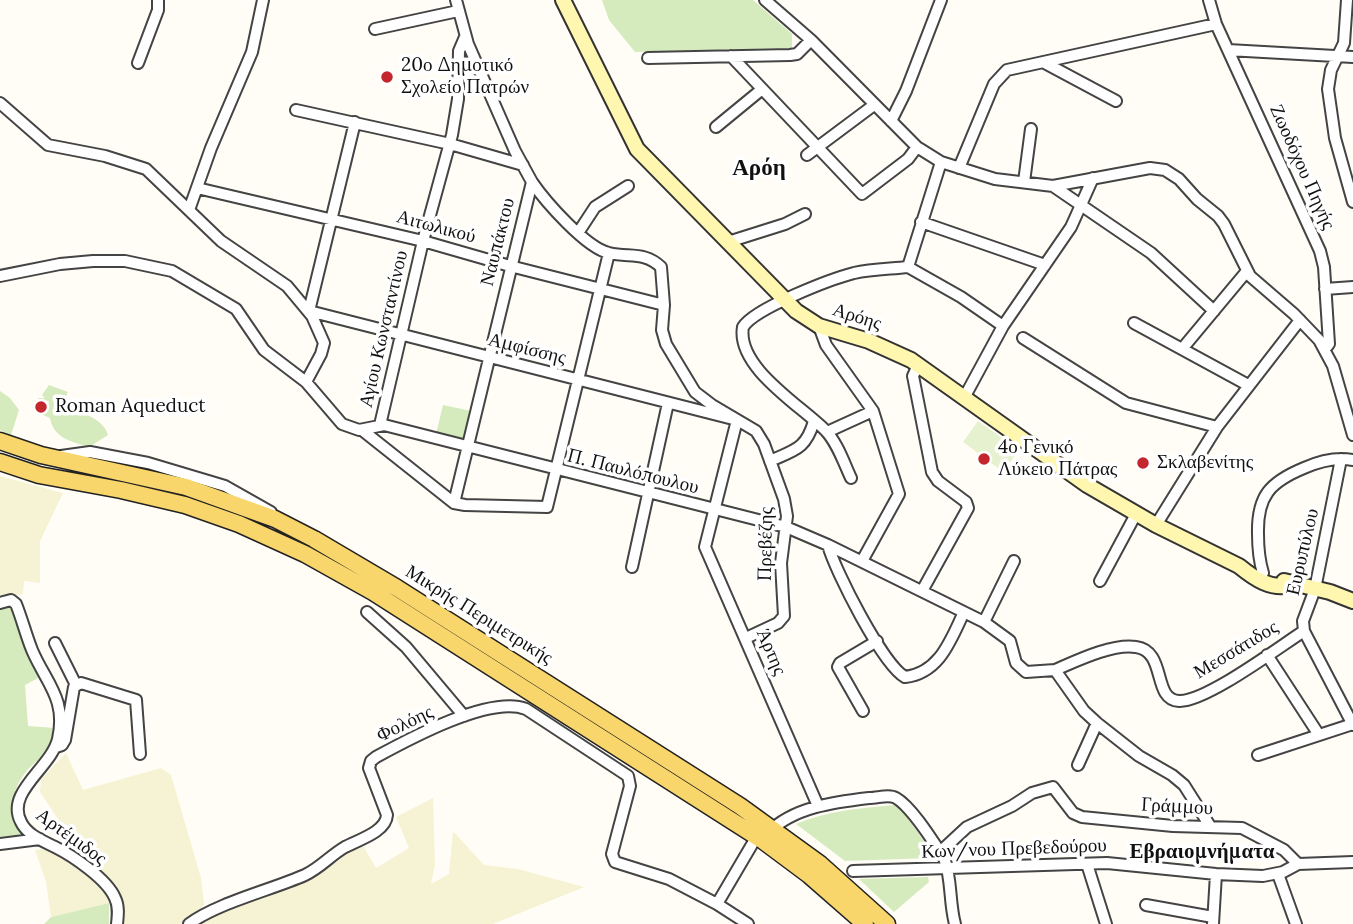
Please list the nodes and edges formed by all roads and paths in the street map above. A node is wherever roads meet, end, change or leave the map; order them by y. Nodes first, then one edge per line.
1 (159, 0) edge
2 (263, 0) edge
3 (563, 0) edge
4 (765, 0) edge
5 (942, 0) edge
6 (1209, 0) edge
7 (1347, 0) edge
8 (457, 5) edge
9 (1216, 24) junction
10 (375, 29) dead end
11 (465, 37) junction
12 (811, 40) junction
13 (1228, 50) junction
14 (731, 56) junction
15 (1339, 56) junction
16 (1353, 57) edge
17 (648, 58) dead end
18 (1043, 62) junction
19 (138, 63) dead end
20 (761, 90) junction
21 (1116, 101) dead end
22 (0, 103) edge
23 (874, 105) junction
24 (296, 110) dead end
25 (891, 121) junction
26 (355, 122) junction
27 (716, 127) dead end
28 (1031, 129) dead end
29 (450, 144) junction
30 (818, 146) junction
31 (917, 148) junction
32 (807, 155) dead end
33 (941, 162) junction
34 (523, 165) junction
35 (959, 168) junction
36 (1093, 178) junction
37 (532, 182) junction
38 (1024, 182) junction
39 (628, 186) dead end
40 (1053, 186) junction
41 (197, 188) junction
42 (1353, 202) edge
43 (1081, 207) junction
44 (189, 210) junction
45 (805, 214) dead end
46 (332, 218) junction
47 (921, 222) junction
48 (578, 233) junction
49 (423, 241) junction
50 (729, 242) junction
51 (609, 253) junction
52 (1045, 265) junction
53 (510, 266) junction
54 (908, 267) junction
55 (1247, 271) junction
56 (0, 276) edge
57 (1353, 287) edge
58 (600, 289) junction
59 (1325, 289) junction
60 (784, 300) junction
61 (664, 305) junction
62 (309, 311) junction
63 (1214, 311) junction
64 (1300, 320) junction
65 (1134, 323) dead end
66 (819, 326) junction
67 (1003, 326) junction
68 (400, 333) junction
69 (1023, 338) dead end
70 (1182, 349) junction
71 (1325, 349) junction
72 (489, 357) junction
73 (918, 365) junction
74 (579, 380) junction
75 (306, 382) junction
76 (1248, 385) junction
77 (964, 398) junction
78 (668, 403) junction
79 (873, 411) junction
80 (737, 421) junction
81 (814, 421) junction
82 (380, 425) junction
83 (1217, 427) junction
84 (362, 430) junction
85 (827, 432) junction
86 (1353, 435) edge
87 (0, 441) edge
88 (468, 448) junction
89 (1341, 459) junction
90 (1353, 460) edge
91 (770, 461) junction
92 (0, 462) edge
93 (556, 471) junction
94 (851, 478) dead end
95 (648, 493) junction
96 (457, 504) junction
97 (713, 510) junction
98 (1136, 514) junction
99 (1156, 524) junction
100 (786, 527) junction
101 (828, 545) junction
102 (862, 561) junction
103 (1014, 561) dead end
104 (1240, 566) junction
105 (632, 567) dead end
106 (1263, 573) junction
107 (1100, 580) dead end
108 (1291, 585) junction
109 (1315, 589) junction
110 (922, 591) junction
111 (1353, 601) edge
112 (0, 603) edge
113 (367, 612) dead end
114 (964, 612) junction
115 (984, 622) junction
116 (1304, 631) junction
117 (747, 638) junction
118 (877, 641) junction
119 (55, 643) dead end
120 (1267, 655) junction
121 (1055, 670) junction
122 (76, 685) junction
123 (863, 711) dead end
124 (464, 716) junction
125 (1097, 723) junction
126 (1353, 724) edge
127 (1319, 735) junction
128 (56, 747) junction
129 (141, 754) dead end
130 (1258, 755) dead end
131 (1078, 765) dead end
132 (818, 806) junction
133 (1210, 826) junction
134 (764, 835) junction
135 (40, 839) junction
136 (0, 844) edge
137 (940, 852) junction
138 (1353, 862) edge
139 (1087, 864) junction
140 (1298, 864) junction
141 (948, 868) junction
142 (853, 870) dead end
143 (1216, 874) junction
144 (1278, 874) junction
145 (717, 904) junction
146 (1146, 905) dead end
147 (1213, 920) edge
148 (117, 924) edge
149 (189, 924) edge
150 (748, 924) edge
151 (865, 924) edge
152 (887, 924) edge
153 (955, 924) edge
154 (1106, 924) edge
155 (1296, 924) edge

1 - 19 street
2 - 41 street
3 - 50 street, Αρόης
4 - 12 street
5 - 25 street
6 - 9 street, Ζωοδόχου Πηγής
7 - 15 street
8 - 10 street
8 - 11 street, Ναυπάκτου
9 - 13 street, Ζωοδόχου Πηγής
9 - 18 street
11 - 29 street, Αγίου Κωνσταντίνου
11 - 34 street, Ναυπάκτου
12 - 14 street
12 - 23 street
13 - 15 street
13 - 59 street, Ζωοδόχου Πηγής
14 - 17 street
14 - 20 street
15 - 16 street
15 - 42 street
18 - 21 street
18 - 35 street
20 - 27 street
20 - 30 street
22 - 44 street
23 - 25 street
23 - 30 street
24 - 26 street
25 - 31 street
26 - 29 street
26 - 46 street
28 - 38 street
29 - 34 street
29 - 49 street, Αγίου Κωνσταντίνου
30 - 31 street
30 - 32 street
31 - 33 street
33 - 35 street
33 - 47 street
34 - 37 street, Ναυπάκτου
35 - 38 street
36 - 40 street
36 - 43 street
36 - 55 street
37 - 48 street
37 - 53 street, Ναυπάκτου
38 - 40 street
39 - 48 street
40 - 43 street
41 - 44 street
41 - 46 street, Αιτωλικού
43 - 52 street
43 - 63 street
44 - 62 street
45 - 50 street
46 - 49 street, Αιτωλικού
46 - 62 street
47 - 52 street
47 - 54 street
48 - 51 street
49 - 53 street, Αιτωλικού
49 - 68 street, Αγίου Κωνσταντίνου
50 - 60 street, Αρόης
51 - 58 street
51 - 61 street, Πρεβέζης
52 - 67 street
53 - 58 street, Αιτωλικού
53 - 72 street, Ναυπάκτου
54 - 60 street
54 - 67 street
55 - 63 street
55 - 64 street
56 - 75 street
57 - 59 street
58 - 61 street, Αιτωλικού
58 - 74 street
59 - 71 street, Ζωοδόχου Πηγής
60 - 66 street, Αρόης
60 - 81 street
61 - 80 street, Πρεβέζης
62 - 68 street, Αμφίσσης
62 - 75 street
63 - 70 street
64 - 71 street
64 - 76 street
65 - 70 street
66 - 73 street, Αρόης
66 - 79 street
67 - 77 street
68 - 72 street, Αμφίσσης
68 - 82 street, Αγίου Κωνσταντίνου
69 - 83 street
70 - 76 street
71 - 86 street, Ζωοδόχου Πηγής
72 - 74 street, Αμφίσσης
72 - 88 street, Ναυπάκτου
73 - 77 street, Αρόης
73 - 110 street
74 - 78 street, Αμφίσσης
74 - 93 street
75 - 84 street
76 - 83 street
77 - 98 street, Αρόης
78 - 80 street, Αμφίσσης
78 - 95 street
79 - 85 street
79 - 102 street
80 - 91 street, Πρεβέζης
80 - 97 street, Άρτης
81 - 85 street
81 - 91 street
82 - 84 street
82 - 88 street, Π. Παυλόπουλου
83 - 99 street
84 - 96 street
85 - 94 street
87 - 134 main road, Μικρής Περιμετρικής
88 - 93 street, Π. Παυλόπουλου
88 - 96 street, Ναυπάκτου
89 - 90 street
89 - 106 street
89 - 109 street, Ευρυπύλου
91 - 100 street, Πρεβέζης
92 - 134 main road, Μικρής Περιμετρικής
93 - 95 street, Π. Παυλόπουλου
93 - 96 street
95 - 97 street, Π. Παυλόπουλου
95 - 105 street
97 - 100 street, Π. Παυλόπουλου
97 - 117 street, Άρτης
98 - 99 street, Αρόης
98 - 107 street
99 - 104 street, Αρόης
100 - 101 street, Π. Παυλόπουλου
100 - 117 street, Πρεβέζης
101 - 102 street, Π. Παυλόπουλου
101 - 118 street
102 - 110 street, Π. Παυλόπουλου
103 - 115 street
104 - 106 street, Αρόης
104 - 108 street, Αρόης
106 - 108 street, Αρόης
108 - 109 street, Αρόης
109 - 111 street
109 - 116 street, Ευρυπύλου
110 - 114 street, Π. Παυλόπουλου
112 - 128 street
113 - 124 street
114 - 115 street, Π. Παυλόπουλου
114 - 118 street
115 - 121 street, Π. Παυλόπουλου
116 - 120 street, Μεσσάτιδος
116 - 126 street
117 - 132 street, Άρτης
118 - 123 street
119 - 122 street
120 - 121 street, Μεσσάτιδος
120 - 127 street
121 - 125 street
122 - 128 street, Αρτέμιδος
122 - 129 street
124 - 145 street, Φολόης
124 - 149 street, Φολόης
125 - 131 street
125 - 133 street
126 - 127 street
127 - 130 street
128 - 135 street, Αρτέμιδος
132 - 134 street
132 - 137 street
133 - 137 street, Γράμμου
133 - 140 street, Γράμμου
134 - 145 street
134 - 151 main road, Μικρής Περιμετρικής
134 - 152 main road, Μικρής Περιμετρικής
135 - 136 street
135 - 148 street, Αρτέμιδος
137 - 141 street
138 - 140 street
139 - 141 street, Κων/νου Πρεβεδούρου
139 - 143 street, Κων/νου Πρεβεδούρου
139 - 154 street
140 - 144 street, Κων/νου Πρεβεδούρου
141 - 142 street, Κων/νου Πρεβεδούρου
141 - 153 street
143 - 144 street, Κων/νου Πρεβεδούρου
143 - 147 street
144 - 155 street
145 - 150 street
146 - 147 street

